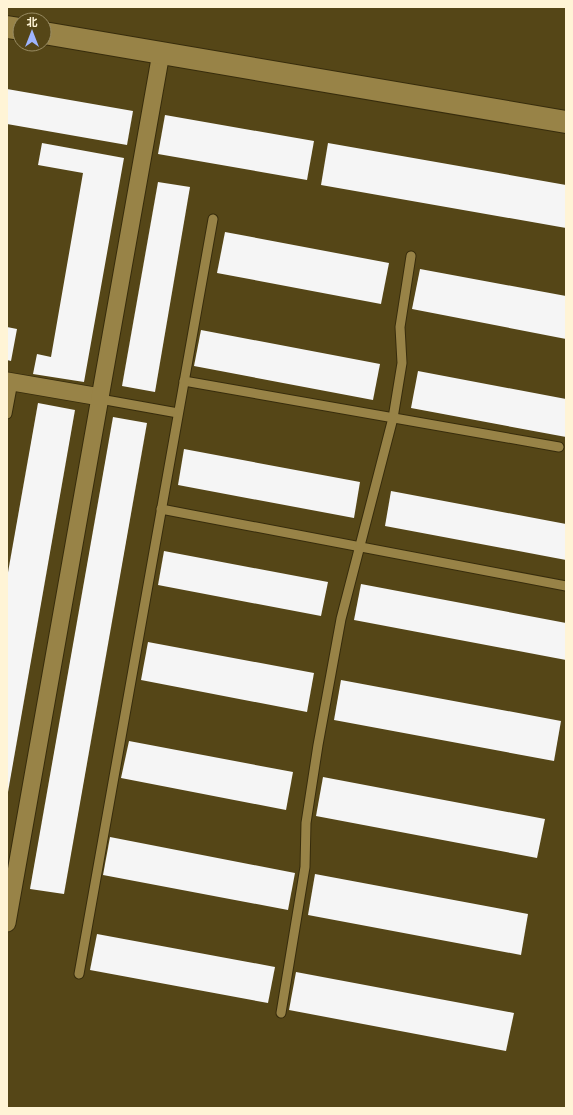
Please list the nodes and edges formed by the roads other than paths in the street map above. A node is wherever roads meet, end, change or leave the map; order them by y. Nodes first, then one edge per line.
1 (52, 34) edge
2 (161, 53) junction
3 (566, 122) edge
4 (213, 219) dead end
5 (411, 256) dead end
6 (10, 381) edge
7 (184, 381) junction
8 (100, 398) junction
9 (178, 413) junction
10 (7, 414) edge
11 (393, 418) junction
12 (559, 447) dead end
13 (161, 509) junction
14 (360, 547) junction
15 (566, 586) edge
16 (7, 923) edge
17 (79, 974) dead end
18 (281, 1013) dead end

1 - 2 main road
2 - 3 main road
2 - 8 street
4 - 7 lane
5 - 11 lane
6 - 8 street
6 - 10 lane
7 - 9 lane
7 - 11 lane
8 - 9 lane
8 - 16 street
9 - 13 lane
11 - 12 lane
11 - 14 lane
13 - 14 lane
13 - 17 lane
14 - 15 lane
14 - 18 lane

